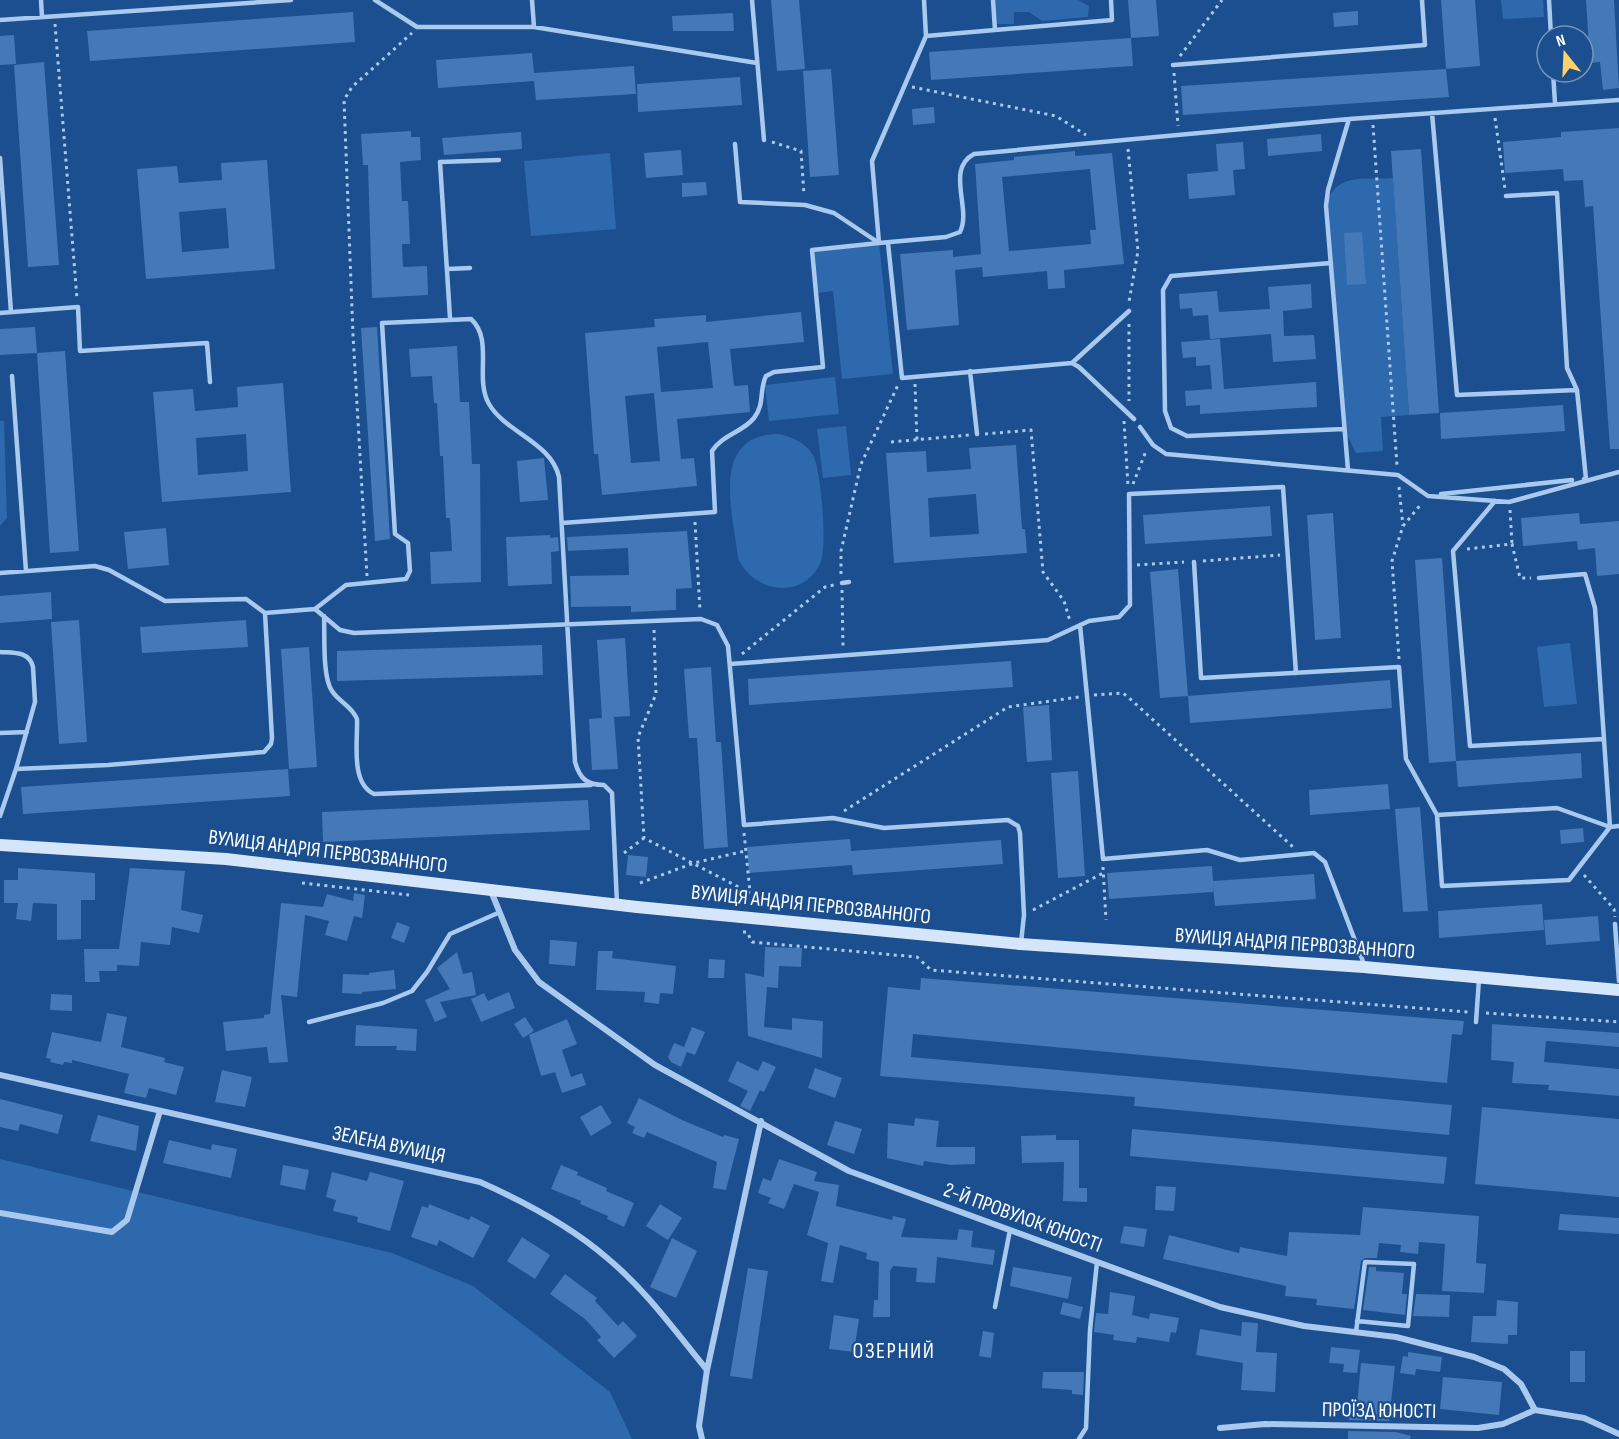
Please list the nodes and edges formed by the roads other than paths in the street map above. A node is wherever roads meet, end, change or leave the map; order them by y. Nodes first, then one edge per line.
1 (41, 0) edge
2 (291, 0) edge
3 (375, 0) edge
4 (532, 0) edge
5 (752, 0) edge
6 (924, 0) edge
7 (993, 0) edge
8 (1111, 0) edge
9 (1422, 0) edge
10 (1549, 0) edge
11 (42, 17) junction
12 (0, 20) edge
13 (1550, 24) edge
14 (534, 27) junction
15 (995, 30) junction
16 (926, 36) junction
17 (757, 63) junction
18 (1173, 65) dead end
19 (1554, 84) edge
20 (1619, 100) edge
21 (1555, 103) junction
22 (1432, 113) junction
23 (1349, 119) junction
24 (764, 140) road end
25 (735, 144) dead end
26 (0, 158) edge
27 (499, 160) dead end
28 (1, 186) edge
29 (1506, 196) road end
30 (879, 243) junction
31 (888, 243) junction
32 (1331, 263) junction
33 (470, 268) dead end
34 (448, 269) junction
35 (1129, 310) road end
36 (11, 312) junction
37 (0, 313) edge
38 (450, 318) junction
39 (1072, 363) junction
40 (970, 371) junction
41 (12, 376) dead end
42 (210, 382) dead end
43 (1577, 390) junction
44 (1134, 419) dead end
45 (1140, 427) dead end
46 (1344, 429) junction
47 (977, 434) road end
48 (1348, 470) junction
49 (1619, 472) edge
50 (1586, 479) junction
51 (1428, 496) junction
52 (1495, 501) junction
53 (562, 523) junction
54 (1194, 562) road end
55 (26, 571) junction
56 (0, 573) edge
57 (1539, 578) road end
58 (849, 582) dead end
59 (842, 583) road end
60 (315, 609) junction
61 (265, 613) junction
62 (324, 616) junction
63 (566, 624) junction
64 (1080, 625) junction
65 (0, 652) edge
66 (729, 664) junction
67 (1296, 673) junction
68 (27, 732) junction
69 (0, 733) edge
70 (1604, 739) junction
71 (16, 769) junction
72 (591, 785) junction
73 (1437, 815) junction
74 (0, 816) edge
75 (1619, 826) edge
76 (1610, 827) junction
77 (0, 846) edge
78 (490, 890) junction
79 (617, 904) junction
80 (498, 913) junction
81 (1615, 924) road end
82 (1020, 944) junction
83 (1365, 967) junction
84 (1480, 976) junction
85 (1619, 981) edge
86 (1619, 990) edge
87 (309, 1022) dead end
88 (1476, 1022) dead end
89 (0, 1075) edge
90 (160, 1111) junction
91 (761, 1121) junction
92 (0, 1213) edge
93 (1010, 1230) junction
94 (1097, 1262) junction
95 (995, 1307) dead end
96 (1357, 1321) junction
97 (1356, 1332) junction
98 (707, 1370) junction
99 (1535, 1410) junction
100 (1220, 1428) dead end
101 (1619, 1434) edge
102 (702, 1439) edge
103 (1078, 1439) edge

1 - 11 lane
2 - 11 lane
3 - 14 lane
4 - 14 lane
5 - 17 lane
6 - 16 lane
7 - 15 lane
8 - 15 lane
9 - 18 lane
10 - 13 lane
11 - 12 lane
14 - 17 lane
15 - 16 lane
16 - 30 lane
17 - 24 lane
19 - 21 lane
20 - 21 lane
21 - 22 lane
22 - 23 lane
22 - 43 lane
23 - 31 lane
23 - 32 lane
25 - 30 lane
26 - 28 lane
27 - 34 lane
28 - 36 lane
29 - 43 lane
30 - 31 lane
30 - 53 lane
31 - 40 lane
32 - 46 lane
32 - 46 lane
33 - 34 lane
34 - 38 lane
35 - 39 lane
36 - 37 lane
36 - 42 lane
38 - 53 lane
38 - 60 lane
39 - 40 lane
39 - 44 lane
40 - 47 lane
41 - 55 lane
43 - 50 lane
45 - 48 lane
46 - 48 lane
48 - 51 lane
49 - 50 lane
50 - 51 lane
50 - 52 lane
51 - 52 lane
52 - 70 lane
53 - 63 lane
54 - 67 lane
55 - 56 lane
55 - 61 lane
57 - 70 lane
58 - 59 lane
60 - 61 lane
60 - 62 lane
61 - 71 lane
62 - 63 lane
62 - 72 lane
63 - 66 lane
63 - 72 lane
64 - 66 lane
64 - 67 lane
64 - 83 lane
65 - 68 lane
66 - 82 lane
67 - 73 lane
68 - 69 lane
68 - 71 lane
70 - 76 lane
71 - 74 lane
72 - 79 lane
73 - 76 lane
73 - 76 lane
75 - 76 lane
77 - 78 street, ВУЛИЦЯ АНДРІЯ ПЕРВОЗВАННОГО
78 - 79 street, ВУЛИЦЯ АНДРІЯ ПЕРВОЗВАННОГО
78 - 80 street, 2-Й ПРОВУЛОК ЮНОСТІ
79 - 82 street, ВУЛИЦЯ АНДРІЯ ПЕРВОЗВАННОГО
80 - 87 lane
80 - 91 street, 2-Й ПРОВУЛОК ЮНОСТІ
81 - 85 lane
82 - 83 street, ВУЛИЦЯ АНДРІЯ ПЕРВОЗВАННОГО
83 - 84 street, ВУЛИЦЯ АНДРІЯ ПЕРВОЗВАННОГО
84 - 86 street, ВУЛИЦЯ АНДРІЯ ПЕРВОЗВАННОГО
84 - 88 lane
89 - 90 street, ЗЕЛЕНА ВУЛИЦЯ
90 - 92 street
90 - 98 street, ЗЕЛЕНА ВУЛИЦЯ
91 - 93 street, 2-Й ПРОВУЛОК ЮНОСТІ
91 - 98 street
93 - 94 street, 2-Й ПРОВУЛОК ЮНОСТІ
93 - 95 lane
94 - 97 street, 2-Й ПРОВУЛОК ЮНОСТІ
94 - 103 lane
96 - 96 lane
96 - 97 lane
97 - 99 street, 2-Й ПРОВУЛОК ЮНОСТІ
98 - 102 street
99 - 100 street, ПРОЇЗД ЮНОСТІ
99 - 101 street

